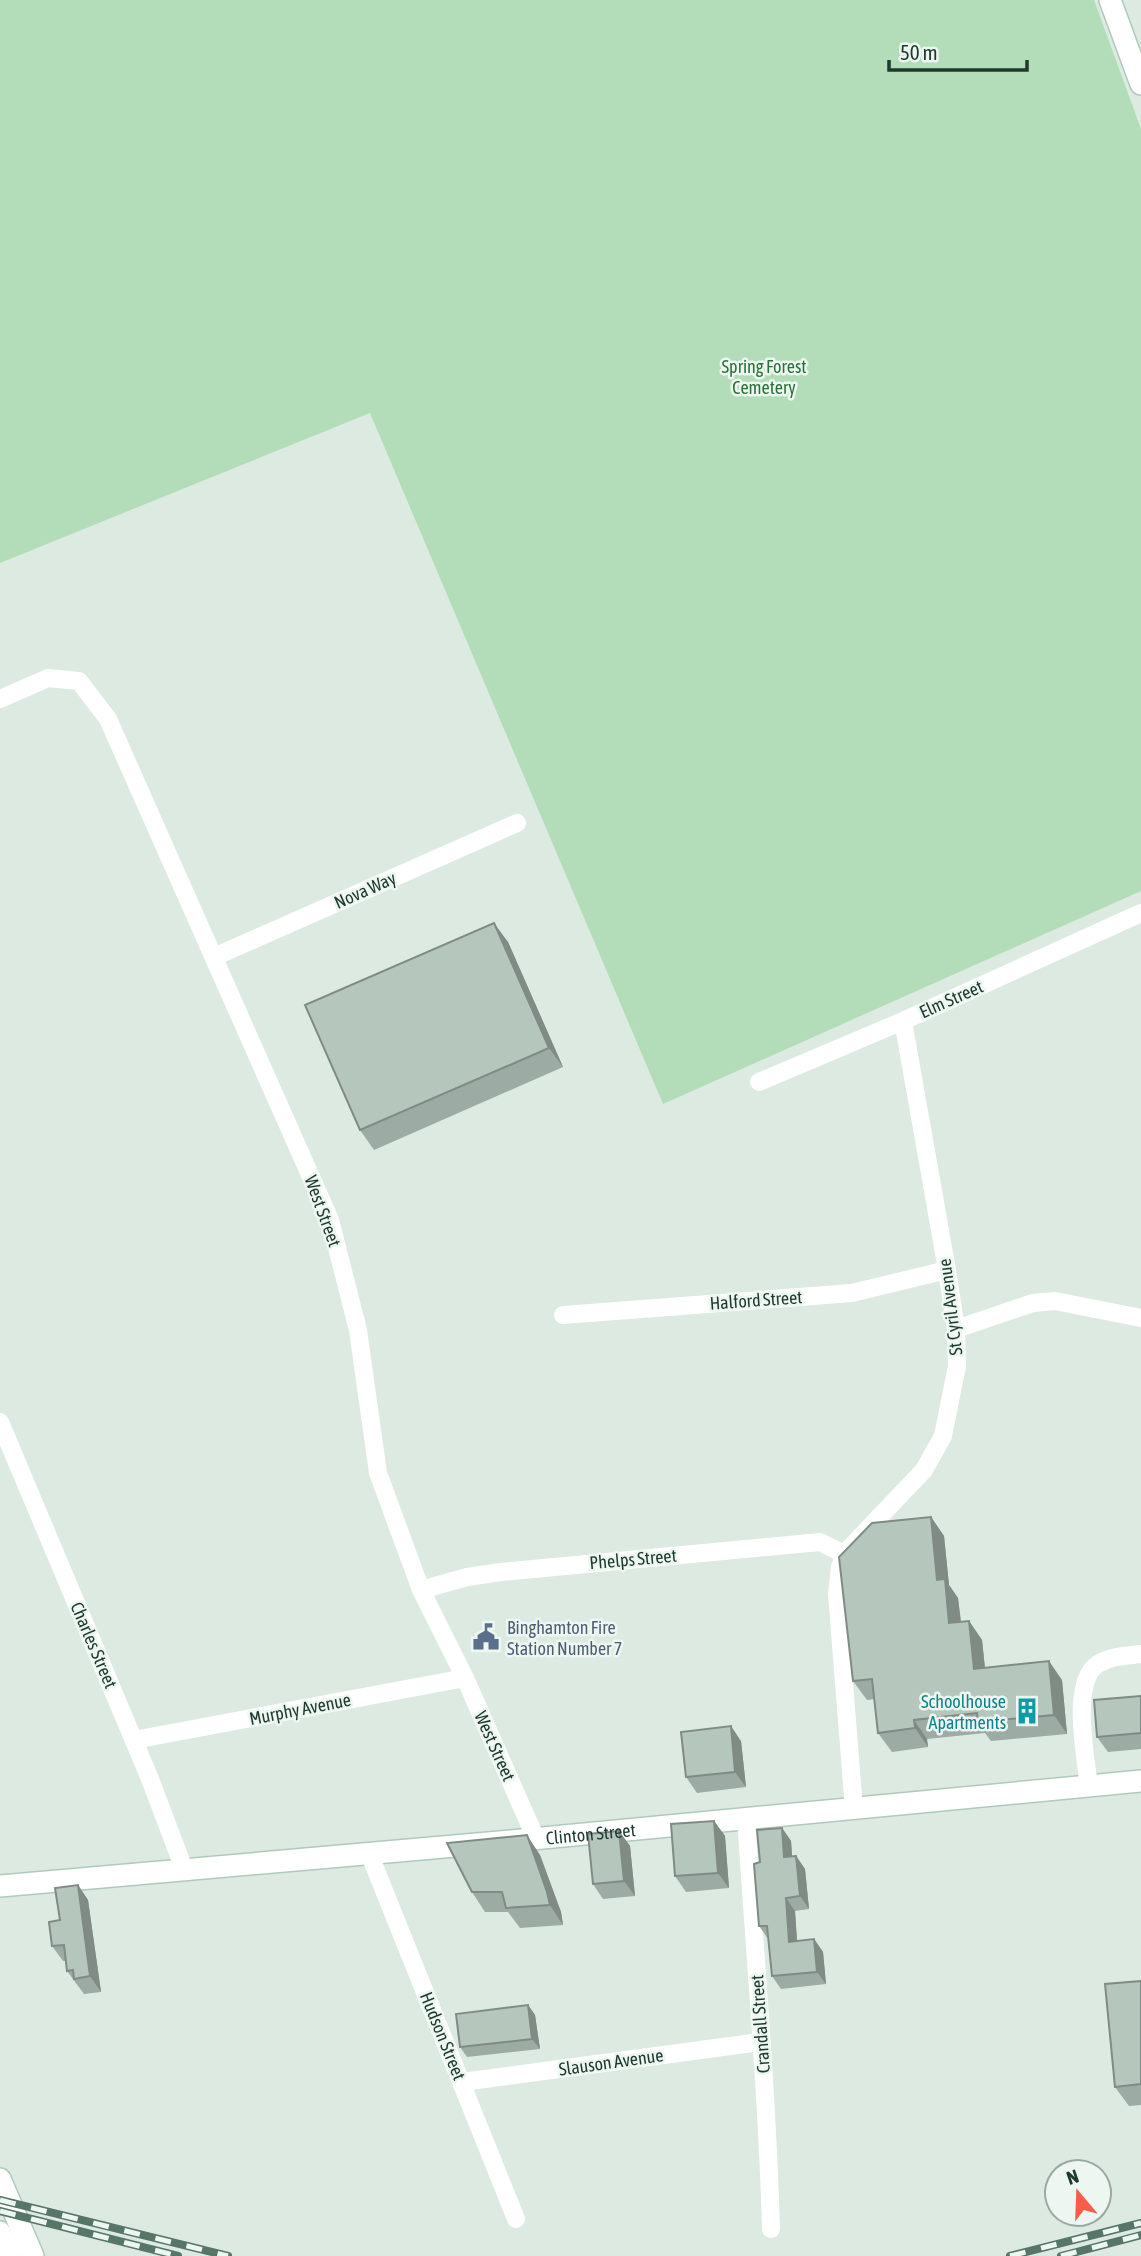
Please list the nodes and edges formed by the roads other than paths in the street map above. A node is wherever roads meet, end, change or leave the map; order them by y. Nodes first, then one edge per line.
1 (1110, 0) edge
2 (1141, 84) edge
3 (0, 699) edge
4 (517, 822) dead end
5 (1141, 913) edge
6 (214, 957) junction
7 (903, 1021) junction
8 (759, 1082) dead end
9 (947, 1270) junction
10 (563, 1315) dead end
11 (1141, 1318) edge
12 (956, 1329) junction
13 (0, 1422) edge
14 (844, 1554) junction
15 (421, 1590) junction
16 (1141, 1654) edge
17 (465, 1678) junction
18 (134, 1740) junction
19 (1141, 1782) edge
20 (1089, 1787) junction
21 (855, 1809) junction
22 (746, 1818) junction
23 (537, 1839) junction
24 (369, 1853) junction
25 (184, 1869) junction
26 (0, 1886) edge
27 (760, 2042) junction
28 (462, 2082) junction
29 (0, 2179) edge
30 (516, 2219) dead end
31 (771, 2229) dead end
32 (0, 2232) edge
33 (11, 2256) edge
34 (33, 2256) edge

1 - 2 street
3 - 6 street, West Street
4 - 6 street, Nova Way
5 - 7 street, Elm Street
6 - 15 street, West Street
7 - 8 street, Elm Street
7 - 9 street, St Cyril Avenue
9 - 10 street, Halford Street
9 - 12 street, St Cyril Avenue
11 - 12 street
12 - 14 street, St Cyril Avenue
13 - 18 street, Charles Street
14 - 15 street, Phelps Street
14 - 21 street
15 - 17 street, West Street
16 - 20 street
17 - 18 street, Murphy Avenue
17 - 23 street, West Street
18 - 25 street, Charles Street
19 - 20 street, Clinton Street
20 - 21 street, Clinton Street
21 - 22 street, Clinton Street
22 - 23 street, Clinton Street
22 - 27 street, Crandall Street
23 - 24 street, Clinton Street
24 - 25 street, Clinton Street
24 - 28 street, Hudson Street
25 - 26 street, Clinton Street
27 - 28 street, Slauson Avenue
27 - 31 street, Crandall Street
28 - 30 street, Hudson Street
29 - 34 street
32 - 33 street

